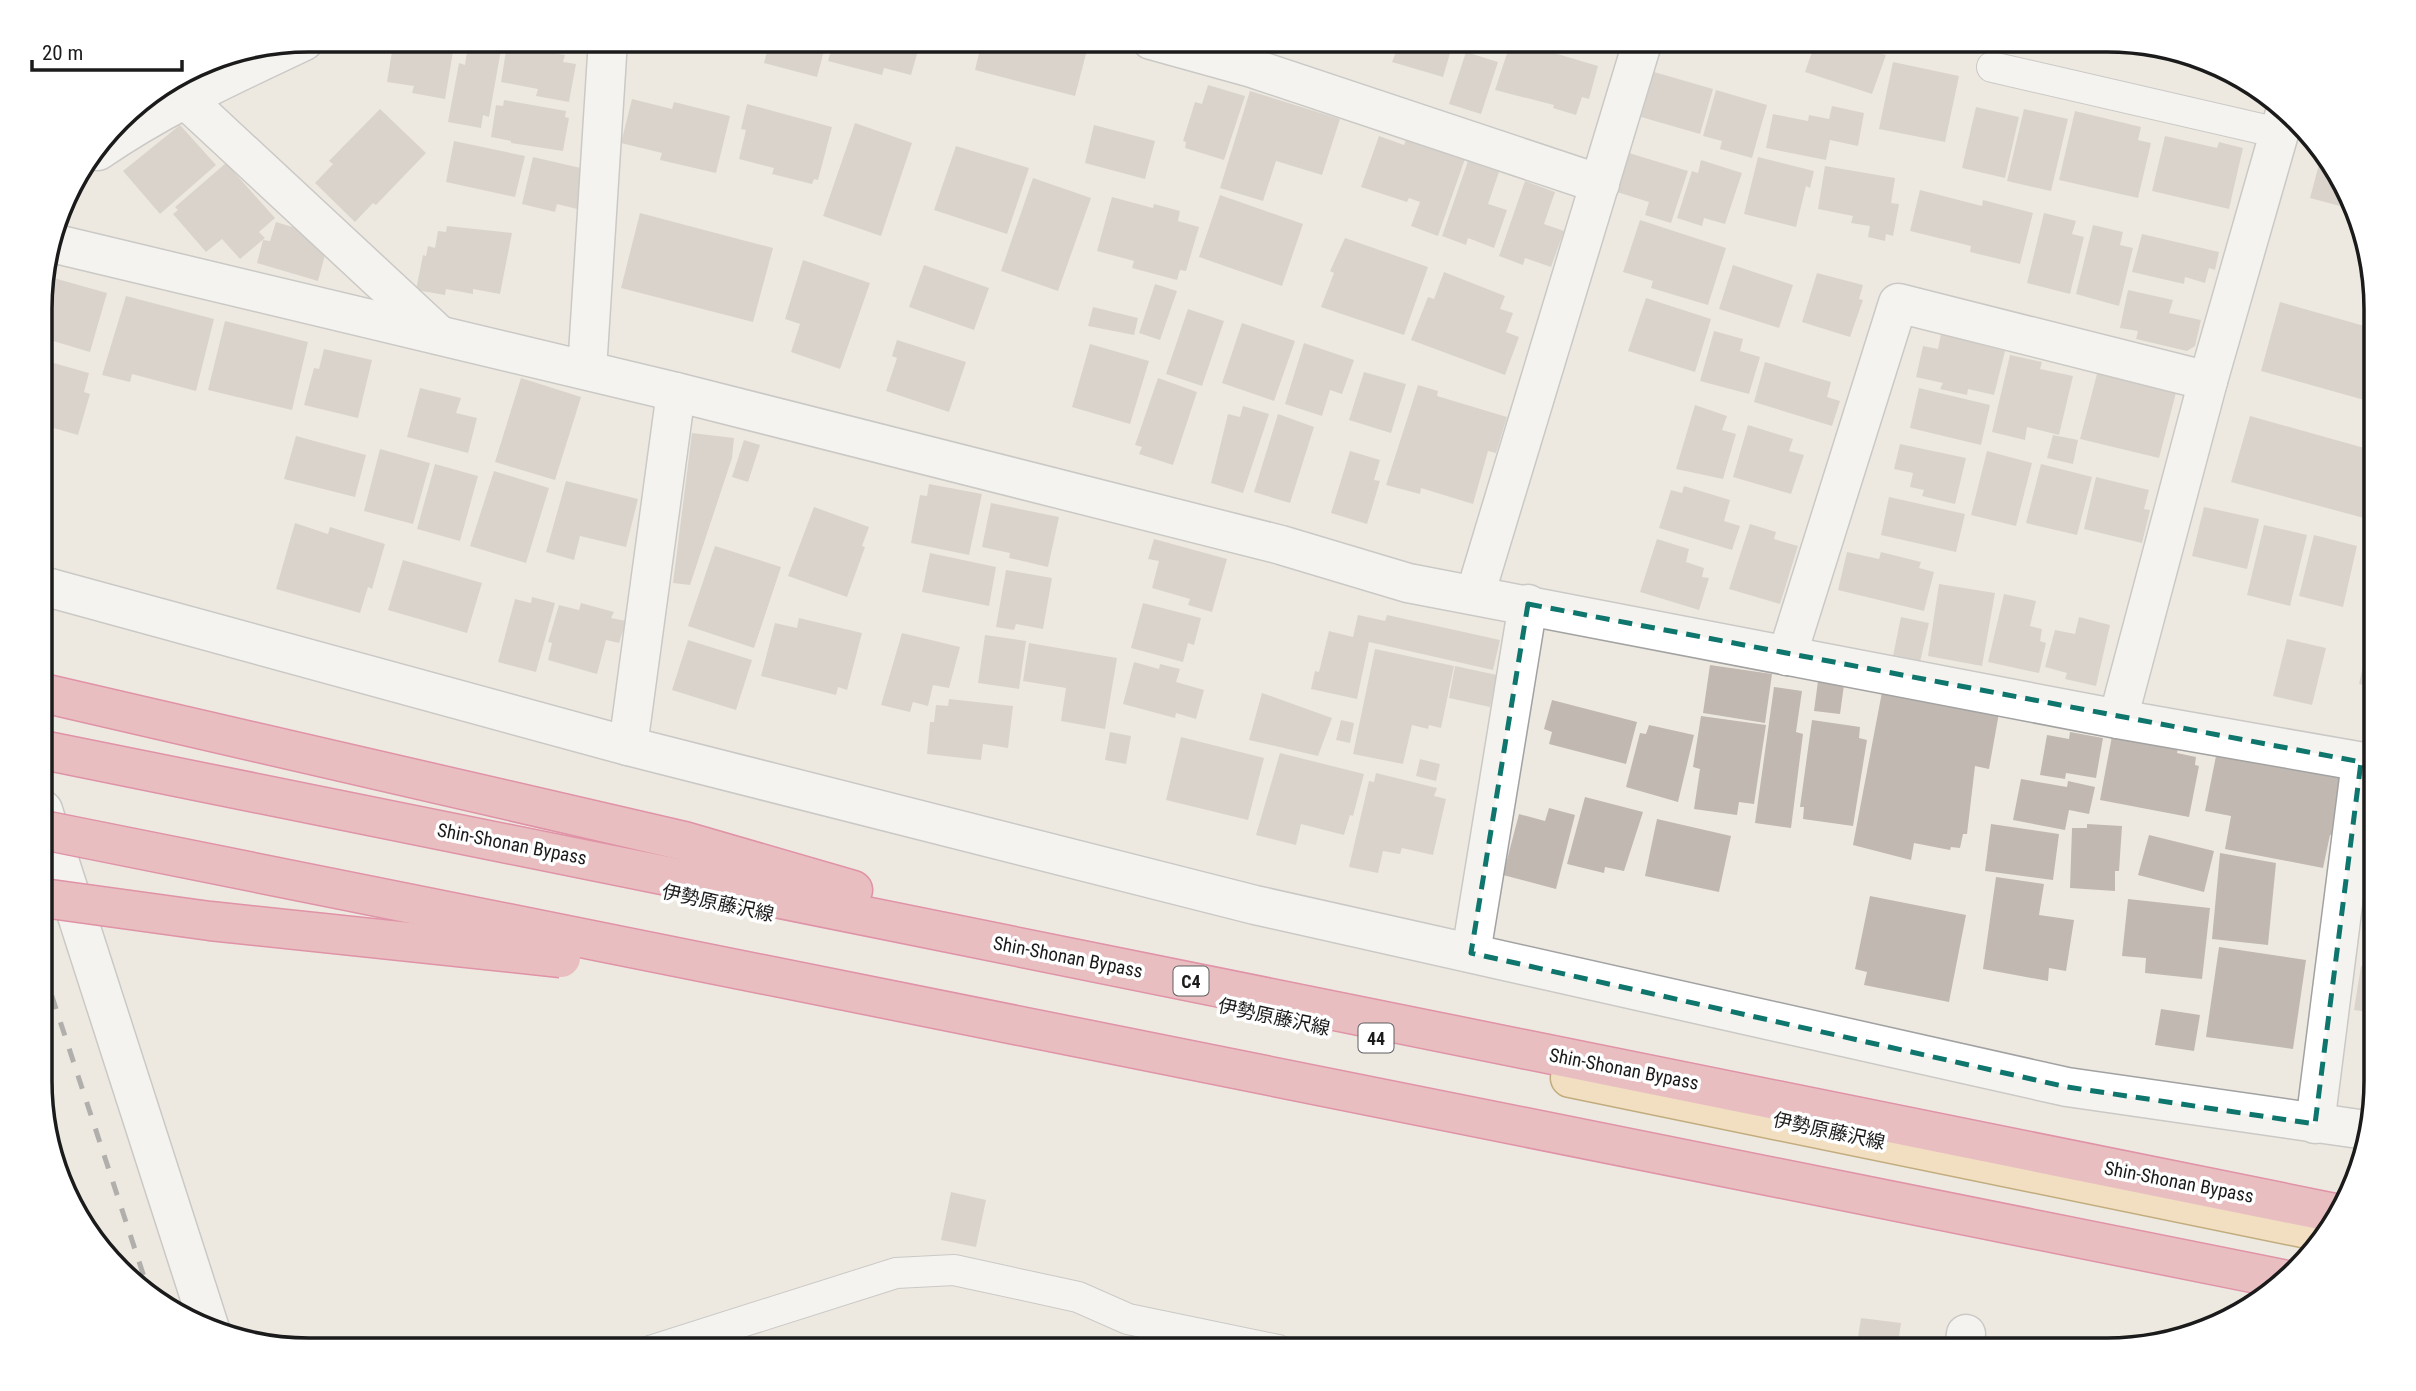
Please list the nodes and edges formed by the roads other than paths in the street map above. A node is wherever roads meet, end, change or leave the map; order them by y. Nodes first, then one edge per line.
1 (607, 52) edge
2 (1194, 52) edge
3 (1639, 52) edge
4 (264, 56) edge
5 (1992, 67) dead end
6 (176, 91) edge
7 (2281, 125) edge
8 (123, 133) edge
9 (1600, 184) junction
10 (61, 245) edge
11 (440, 337) junction
12 (587, 370) junction
13 (2208, 380) junction
14 (676, 392) junction
15 (52, 588) edge
16 (1475, 595) junction
17 (1528, 604) junction
18 (1787, 656) junction
19 (52, 695) edge
20 (2118, 719) junction
21 (628, 746) junction
22 (52, 752) edge
23 (2364, 762) edge
24 (2364, 790) edge
25 (52, 832) edge
26 (52, 838) edge
27 (426, 844) dead end
28 (415, 886) dead end
29 (52, 899) edge
30 (1471, 953) junction
31 (1127, 968) junction
32 (793, 982) junction
33 (2315, 1124) junction
34 (2359, 1129) edge
35 (2316, 1229) edge
36 (2316, 1229) edge
37 (2289, 1262) edge
38 (2273, 1277) edge
39 (207, 1317) edge
40 (691, 1338) edge
41 (1220, 1338) edge

1 - 12 street
2 - 9 street
3 - 9 street
4 - 6 street
5 - 7 lane
6 - 8 street
6 - 11 street
7 - 13 street
9 - 16 street
10 - 11 street
11 - 12 street
12 - 14 street
13 - 18 street
13 - 20 street
14 - 16 street
14 - 21 street
15 - 21 street
16 - 17 street
17 - 18 street
17 - 30 street
18 - 20 street
19 - 31 highway
20 - 23 street
21 - 30 street
22 - 31 highway, Shin-Shonan Bypass / C4
24 - 33 street
25 - 32 highway, bridge
26 - 39 street
27 - 36 main road, 伊勢原藤沢線 / 44
28 - 37 main road, 伊勢原藤沢線 / 44
29 - 32 highway, bridge
30 - 33 street
31 - 35 highway, Shin-Shonan Bypass / C4
32 - 38 highway, bridge
33 - 34 street
40 - 41 lane

